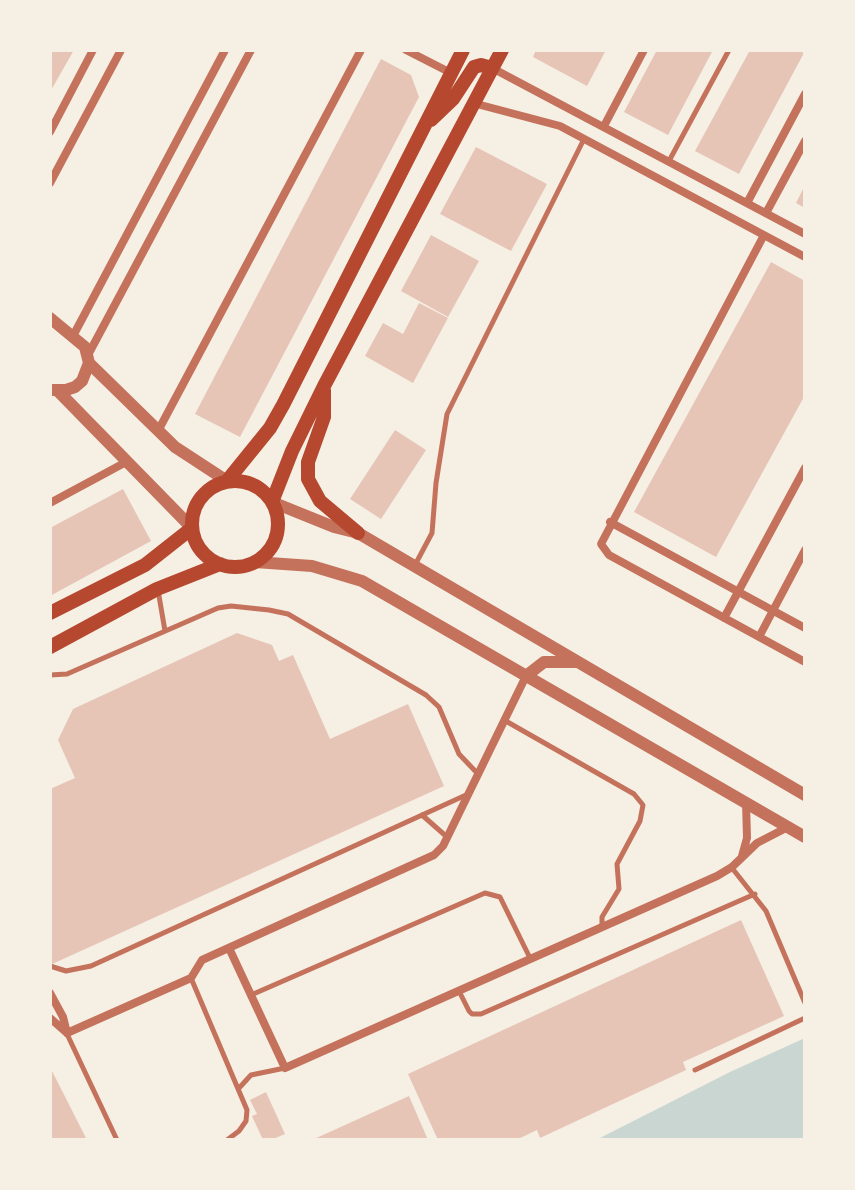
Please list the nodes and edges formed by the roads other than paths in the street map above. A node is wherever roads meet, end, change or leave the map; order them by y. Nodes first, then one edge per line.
1 (93, 50) edge
2 (121, 50) edge
3 (225, 50) edge
4 (251, 50) edge
5 (361, 50) edge
6 (406, 50) edge
7 (463, 50) edge
8 (502, 50) edge
9 (644, 50) edge
10 (729, 50) edge
11 (492, 68) junction
12 (451, 73) junction
13 (805, 94) edge
14 (473, 103) junction
15 (579, 112) junction
16 (425, 126) junction
17 (604, 126) junction
18 (568, 130) junction
19 (50, 132) edge
20 (584, 139) junction
21 (805, 141) edge
22 (669, 161) junction
23 (50, 183) edge
24 (747, 203) junction
25 (766, 213) junction
26 (805, 234) edge
27 (764, 235) junction
28 (805, 257) edge
29 (50, 318) edge
30 (50, 336) edge
31 (73, 336) junction
32 (88, 359) junction
33 (324, 386) junction
34 (52, 389) edge
35 (158, 431) junction
36 (128, 461) junction
37 (805, 468) edge
38 (227, 481) junction
39 (272, 502) junction
40 (50, 503) edge
41 (610, 522) junction
42 (192, 528) junction
43 (358, 533) junction
44 (805, 550) edge
45 (255, 562) junction
46 (220, 564) junction
47 (415, 566) junction
48 (157, 589) junction
49 (738, 592) junction
50 (773, 610) junction
51 (50, 613) edge
52 (724, 618) junction
53 (805, 628) edge
54 (165, 631) junction
55 (759, 637) junction
56 (50, 647) edge
57 (578, 662) junction
58 (805, 662) edge
59 (50, 675) edge
60 (526, 676) junction
61 (504, 720) junction
62 (478, 774) junction
63 (468, 794) junction
64 (805, 795) edge
65 (746, 802) junction
66 (422, 815) junction
67 (788, 827) junction
68 (447, 837) junction
69 (805, 837) edge
70 (741, 857) junction
71 (732, 867) junction
72 (755, 894) junction
73 (602, 927) junction
74 (229, 948) junction
75 (530, 959) junction
76 (50, 966) edge
77 (191, 978) junction
78 (459, 991) junction
79 (50, 993) edge
80 (251, 995) junction
81 (805, 1003) edge
82 (50, 1018) edge
83 (805, 1018) edge
84 (67, 1033) junction
85 (285, 1068) junction
86 (695, 1070) dead end
87 (239, 1088) junction
88 (117, 1140) edge
89 (227, 1140) edge

1 - 19 street
2 - 23 street
3 - 31 street
4 - 32 street
5 - 35 street
6 - 12 street
7 - 12 main road
8 - 11 main road
9 - 17 street
10 - 22 lane
11 - 14 main road
11 - 15 street
11 - 16 main road
12 - 16 main road
13 - 24 street
14 - 18 street
14 - 33 main road
15 - 17 street
15 - 18 street
16 - 38 main road
17 - 22 street
18 - 20 street
20 - 27 street
20 - 47 lane
21 - 25 street
22 - 24 street
24 - 25 street
25 - 26 street
27 - 28 street
27 - 41 street
29 - 31 street
30 - 31 street
31 - 32 street
32 - 34 street
32 - 35 street
33 - 39 main road
33 - 43 main road
34 - 36 street
35 - 38 street
36 - 40 street
36 - 42 street
37 - 49 street
38 - 39 main road
38 - 42 main road
39 - 43 street
39 - 45 main road
41 - 49 street
41 - 52 street
42 - 46 main road
42 - 51 main road
43 - 47 street
44 - 50 street
45 - 46 main road
45 - 60 street
46 - 48 main road
47 - 57 street
48 - 54 lane
48 - 56 main road
49 - 50 street
49 - 52 street
50 - 53 street
50 - 55 street
52 - 55 street
54 - 59 lane
54 - 62 lane
55 - 58 street
57 - 60 street
57 - 64 street
60 - 61 street
60 - 65 street
61 - 62 street
61 - 73 lane
62 - 63 street
63 - 66 lane
63 - 68 street
65 - 67 street
65 - 70 street
66 - 68 lane
66 - 76 lane
67 - 69 street
67 - 70 street
68 - 74 street
70 - 71 street
71 - 72 lane
71 - 73 street
72 - 78 lane
72 - 81 lane
73 - 75 street
74 - 77 street
74 - 80 street
75 - 78 street
75 - 80 lane
77 - 84 street
77 - 87 lane
78 - 85 street
79 - 84 street
80 - 85 street
82 - 84 street
83 - 86 lane
84 - 88 lane
85 - 87 lane
87 - 89 lane

